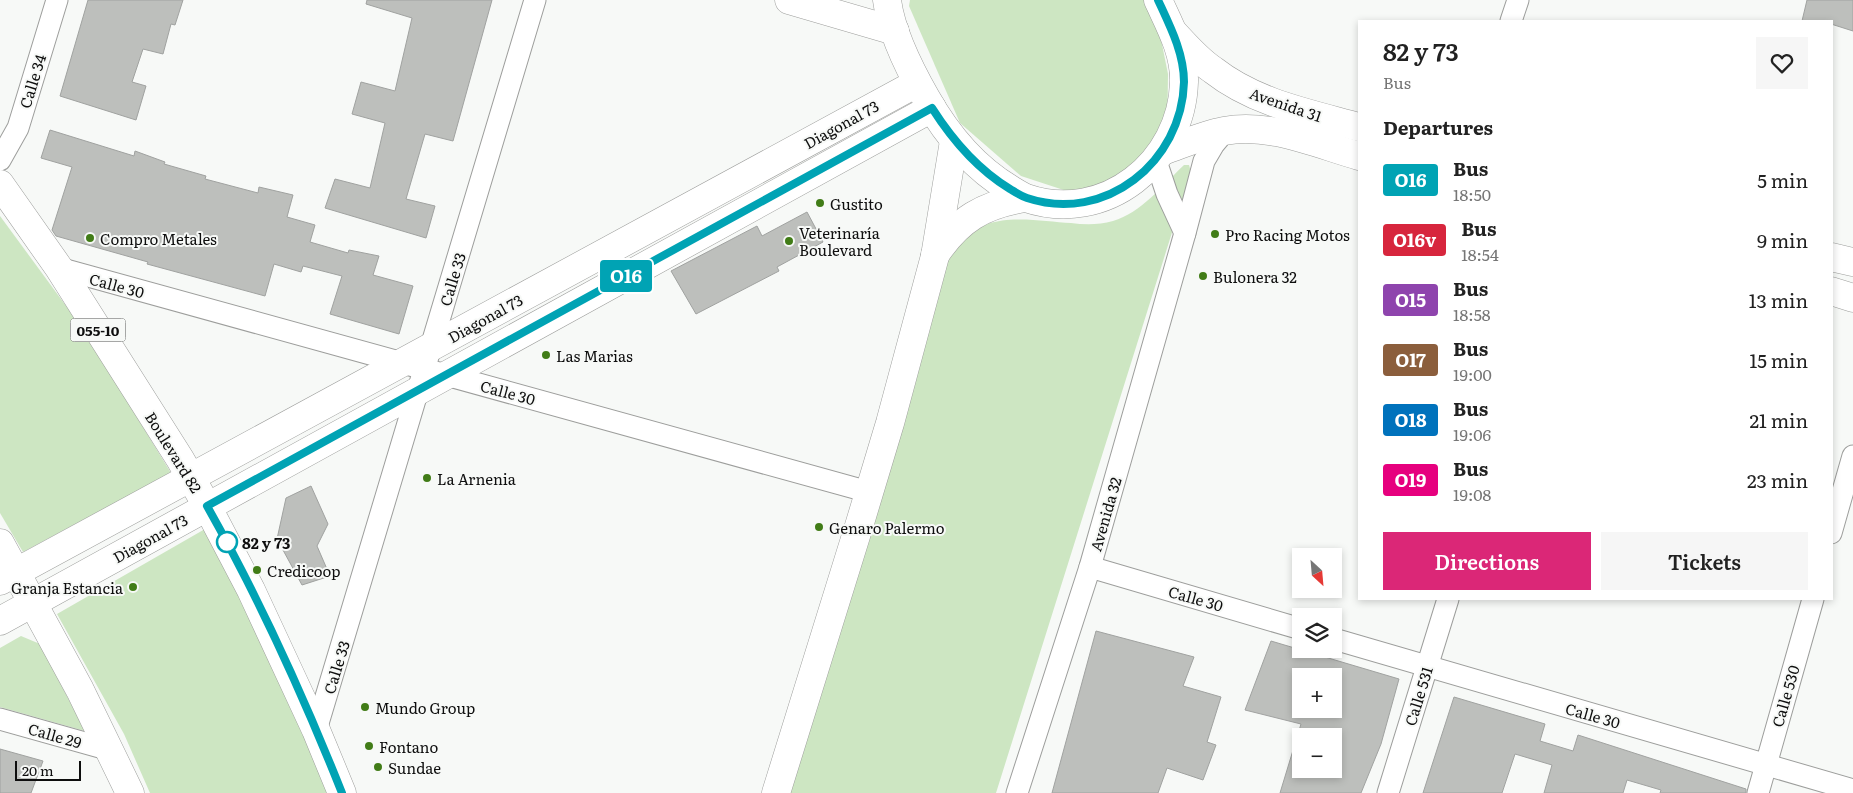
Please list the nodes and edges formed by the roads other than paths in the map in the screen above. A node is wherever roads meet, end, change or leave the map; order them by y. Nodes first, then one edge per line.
1 (56, 0) edge
2 (535, 0) edge
3 (789, 0) edge
4 (887, 0) edge
5 (1158, 0) edge
6 (1518, 0) edge
7 (1511, 20) edge
8 (895, 31) junction
9 (1173, 32) junction
10 (917, 83) junction
11 (932, 108) junction
12 (1358, 127) edge
13 (1225, 131) junction
14 (954, 141) junction
15 (1159, 156) junction
16 (1358, 156) edge
17 (0, 160) edge
18 (0, 184) edge
19 (1025, 198) junction
20 (1185, 233) junction
21 (935, 256) junction
22 (1833, 257) edge
23 (1853, 262) edge
24 (59, 268) junction
25 (1833, 292) edge
26 (1853, 298) edge
27 (424, 369) junction
28 (1853, 456) edge
29 (191, 478) junction
30 (870, 492) junction
31 (207, 506) junction
32 (1833, 526) edge
33 (0, 543) edge
34 (1090, 568) junction
35 (8, 576) edge
36 (1448, 600) edge
37 (1813, 600) edge
38 (32, 603) junction
39 (0, 621) edge
40 (1292, 626) edge
41 (1342, 641) edge
42 (1427, 666) junction
43 (0, 719) edge
44 (316, 730) junction
45 (110, 750) junction
46 (1766, 766) junction
47 (1853, 790) edge
48 (130, 793) edge
49 (342, 793) edge
50 (776, 793) edge
51 (1017, 793) edge
52 (1388, 793) edge
53 (1758, 793) edge

1 - 17 street, Calle 34
2 - 27 street, Calle 33
3 - 8 main road
4 - 8 main road
5 - 9 main road
6 - 7 street
8 - 10 main road
9 - 12 main road, Avenida 31
9 - 15 main road
10 - 11 main road
10 - 27 main road, Diagonal 73
11 - 14 main road
11 - 27 main road, Diagonal 73
13 - 15 main road, Avenida 31
13 - 16 main road, Avenida 31
13 - 20 street, Avenida 32
14 - 19 main road
14 - 21 main road
15 - 19 main road
15 - 20 street
18 - 24 main road, Boulevard 82 / 055-10
19 - 21 main road
20 - 34 street, Avenida 32
21 - 30 main road
22 - 23 main road
24 - 27 street, Calle 30
24 - 29 main road, Boulevard 82 / 055-10
25 - 26 main road
27 - 29 main road, Diagonal 73
27 - 30 street, Calle 30
27 - 31 main road, Diagonal 73
27 - 44 street, Calle 33
28 - 32 street
29 - 31 main road, Boulevard 82 / 055-10
29 - 35 main road, Diagonal 73
30 - 50 main road
31 - 38 main road, Diagonal 73
31 - 44 main road, Boulevard 82 / 055-10
33 - 35 main road
34 - 40 street, Calle 30
34 - 51 street, Avenida 32
35 - 38 main road
36 - 42 street, Calle 531
37 - 46 street, Calle 530
38 - 39 main road, Diagonal 73
38 - 45 main road
41 - 42 street, Calle 30
42 - 46 street, Calle 30
42 - 52 street, Calle 531
43 - 45 street, Calle 29
44 - 49 main road, Boulevard 82 / 055-10
45 - 48 main road
46 - 47 street, Calle 30
46 - 53 street, Calle 530

